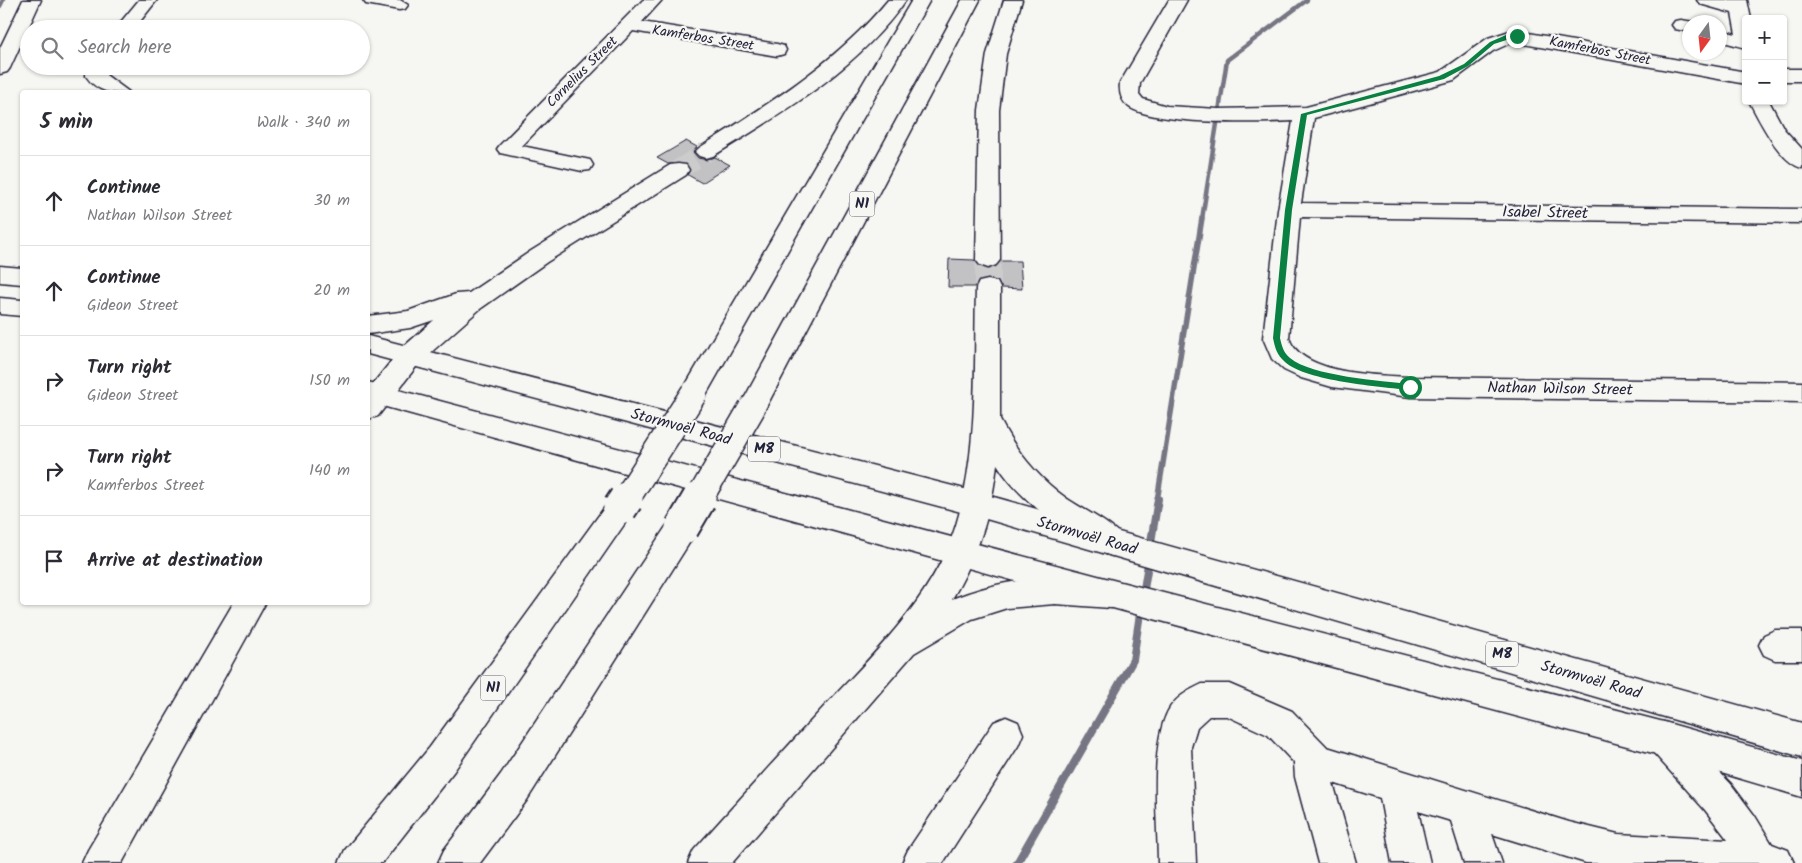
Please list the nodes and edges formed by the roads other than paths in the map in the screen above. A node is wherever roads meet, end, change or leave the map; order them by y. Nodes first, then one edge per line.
1 (32, 0) edge
2 (148, 0) edge
3 (372, 0) edge
4 (653, 0) edge
5 (897, 0) edge
6 (921, 0) edge
7 (971, 0) edge
8 (1013, 0) edge
9 (1706, 0) edge
10 (1171, 2) edge
11 (399, 5) dead end
12 (1740, 10) edge
13 (1724, 15) edge
14 (23, 20) edge
15 (131, 20) edge
16 (629, 25) junction
17 (20, 26) edge
18 (1727, 37) edge
19 (1742, 40) edge
20 (777, 50) dead end
21 (0, 68) edge
22 (96, 75) edge
23 (1787, 75) edge
24 (1802, 75) edge
25 (1742, 77) edge
26 (116, 90) edge
27 (1761, 105) edge
28 (1304, 114) junction
29 (706, 152) tunnel mouth
30 (1802, 162) edge
31 (582, 164) dead end
32 (678, 170) tunnel mouth
33 (1289, 210) junction
34 (1802, 216) edge
35 (988, 260) tunnel mouth
36 (0, 274) edge
37 (20, 276) edge
38 (988, 288) tunnel mouth
39 (491, 290) junction
40 (0, 306) edge
41 (20, 308) edge
42 (370, 325) edge
43 (370, 346) edge
44 (410, 356) junction
45 (1802, 392) edge
46 (371, 399) edge
47 (985, 417) junction
48 (976, 504) junction
49 (1114, 544) junction
50 (960, 552) junction
51 (1114, 594) junction
52 (250, 605) edge
53 (900, 647) junction
54 (1006, 734) dead end
55 (1664, 739) junction
56 (1802, 740) edge
57 (1316, 761) junction
58 (1802, 779) edge
59 (1395, 786) junction
60 (1464, 808) junction
61 (1657, 860) edge
62 (1766, 862) edge
63 (101, 863) edge
64 (358, 863) edge
65 (457, 863) edge
66 (707, 863) edge
67 (921, 863) edge
68 (1177, 863) edge
69 (1336, 863) edge
70 (1411, 863) edge
71 (1483, 863) edge

1 - 14 main road
2 - 15 main road
3 - 11 main road
4 - 16 main road, Cornelius Street
5 - 29 main road
6 - 64 main road, N1, bridge
7 - 65 main road, N1, bridge
8 - 35 main road
9 - 12 main road
10 - 28 main road, Kamferbos Street
12 - 13 main road
16 - 20 main road, Kamferbos Street
16 - 31 main road, Cornelius Street
17 - 21 main road
18 - 19 main road
22 - 26 main road
23 - 24 main road
25 - 28 main road, Kamferbos Street
27 - 30 main road
28 - 33 main road, Nathan Wilson Street
32 - 39 main road
33 - 34 main road, Isabel Street
33 - 45 main road, Nathan Wilson Street
36 - 37 main road
38 - 47 main road
39 - 42 main road
39 - 44 main road
40 - 41 main road
43 - 44 main road, Stormvoël Road / M8
44 - 46 main road
44 - 48 main road, Stormvoël Road / M8
46 - 50 main road
47 - 48 main road
47 - 49 main road
48 - 49 main road, Stormvoël Road / M8
48 - 50 main road
49 - 56 main road, Stormvoël Road / M8
50 - 51 main road
50 - 53 main road
51 - 53 main road
51 - 55 main road
52 - 63 main road
53 - 66 main road
54 - 67 main road
55 - 58 main road
55 - 62 main road
57 - 59 main road
57 - 68 main road
57 - 69 main road
59 - 60 main road
59 - 70 main road
60 - 61 main road
60 - 71 main road
61 - 62 main road

